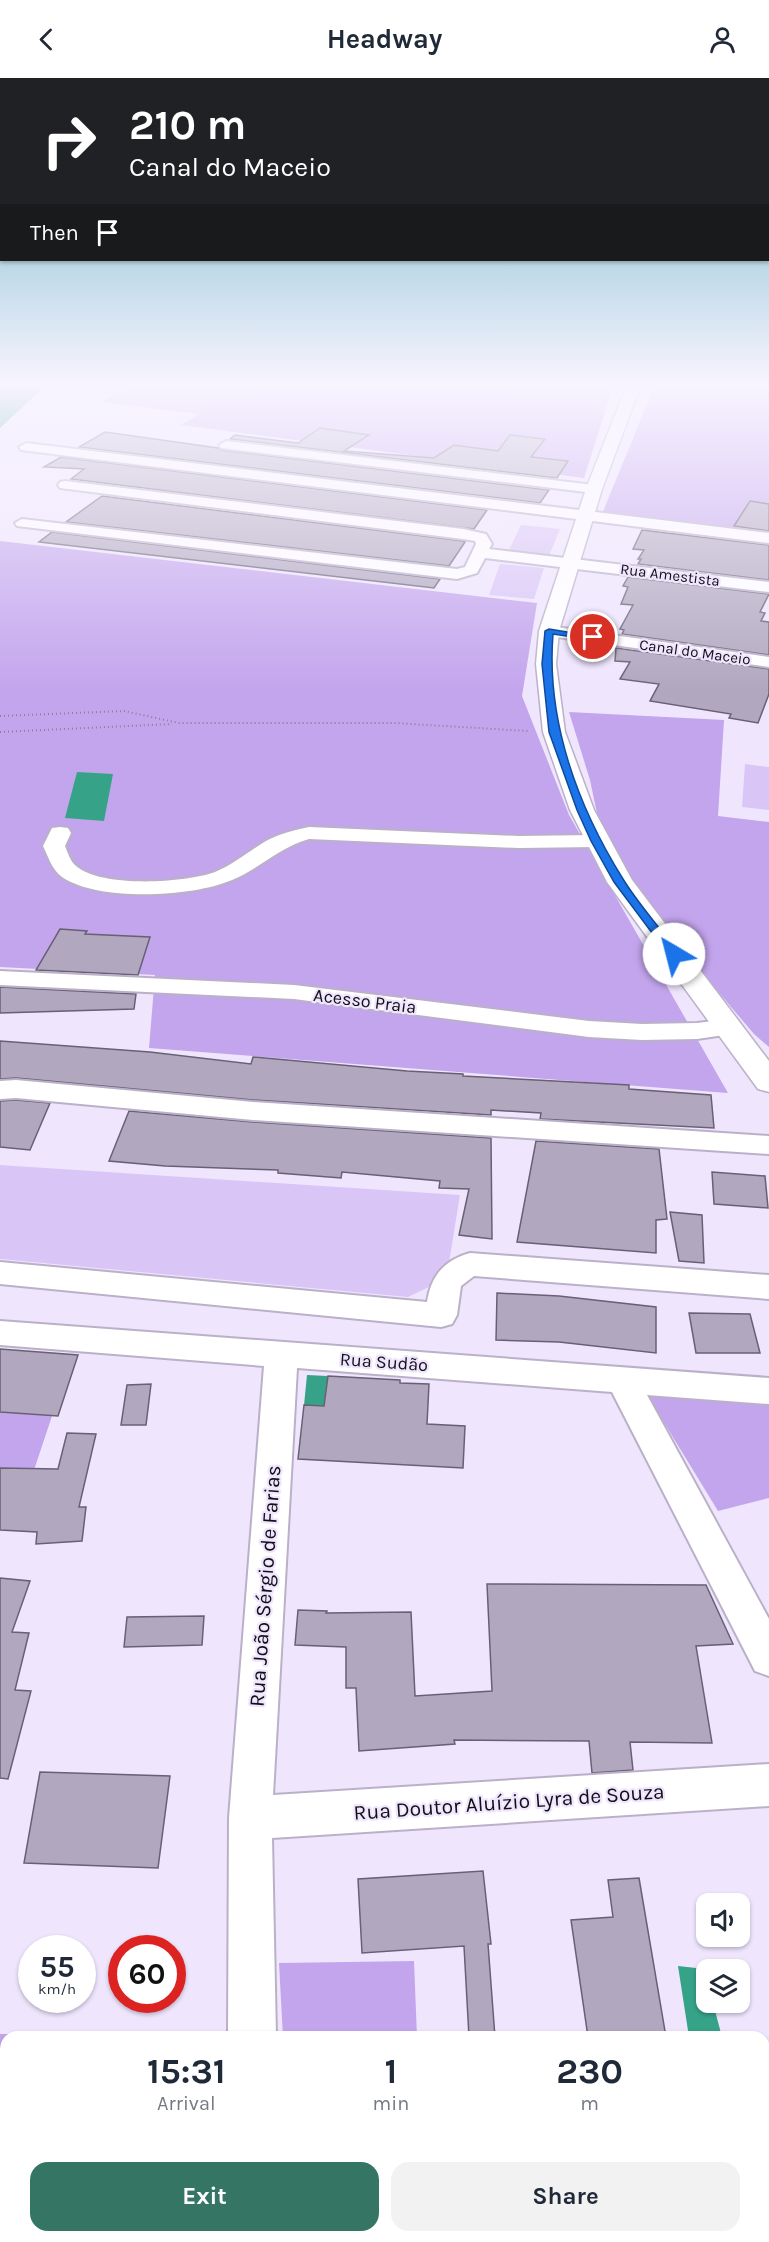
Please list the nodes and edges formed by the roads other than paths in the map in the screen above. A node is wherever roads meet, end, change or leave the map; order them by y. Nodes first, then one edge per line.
1 (89, 488) edge
2 (358, 488) edge
3 (584, 488) edge
4 (594, 489) joint
5 (576, 515) junction
6 (22, 523) dead end
7 (769, 538) edge
8 (481, 553) junction
9 (572, 562) junction
10 (769, 587) edge
11 (549, 631) junction
12 (769, 662) edge
13 (60, 833) dead end
14 (596, 841) junction
15 (0, 978) edge
16 (729, 1027) junction
17 (769, 1082) edge
18 (0, 1090) edge
19 (769, 1145) edge
20 (0, 1273) edge
21 (769, 1287) edge
22 (0, 1332) edge
23 (281, 1355) junction
24 (622, 1380) junction
25 (769, 1390) edge
26 (769, 1658) edge
27 (769, 1785) edge
28 (250, 1818) junction
29 (252, 2031) edge

1 - 8 street
2 - 5 street
3 - 4 street
4 - 5 main road
5 - 7 street
5 - 9 main road
6 - 8 street
8 - 9 street, Rua Amestista
9 - 10 street, Rua Amestista
9 - 11 main road
11 - 12 street, Canal do Maceio
11 - 14 main road
13 - 14 street
14 - 16 main road
15 - 16 street, Acesso Praia
16 - 17 main road
18 - 19 street
20 - 21 street
22 - 23 street, Rua Sudão
23 - 24 street, Rua Sudão
23 - 28 street, Rua João Sérgio de Farias
24 - 25 street, Rua Sudão
24 - 26 street
27 - 28 street, Rua Doutor Aluízio Lyra de Souza
28 - 29 street, Rua João Sérgio de Farias

